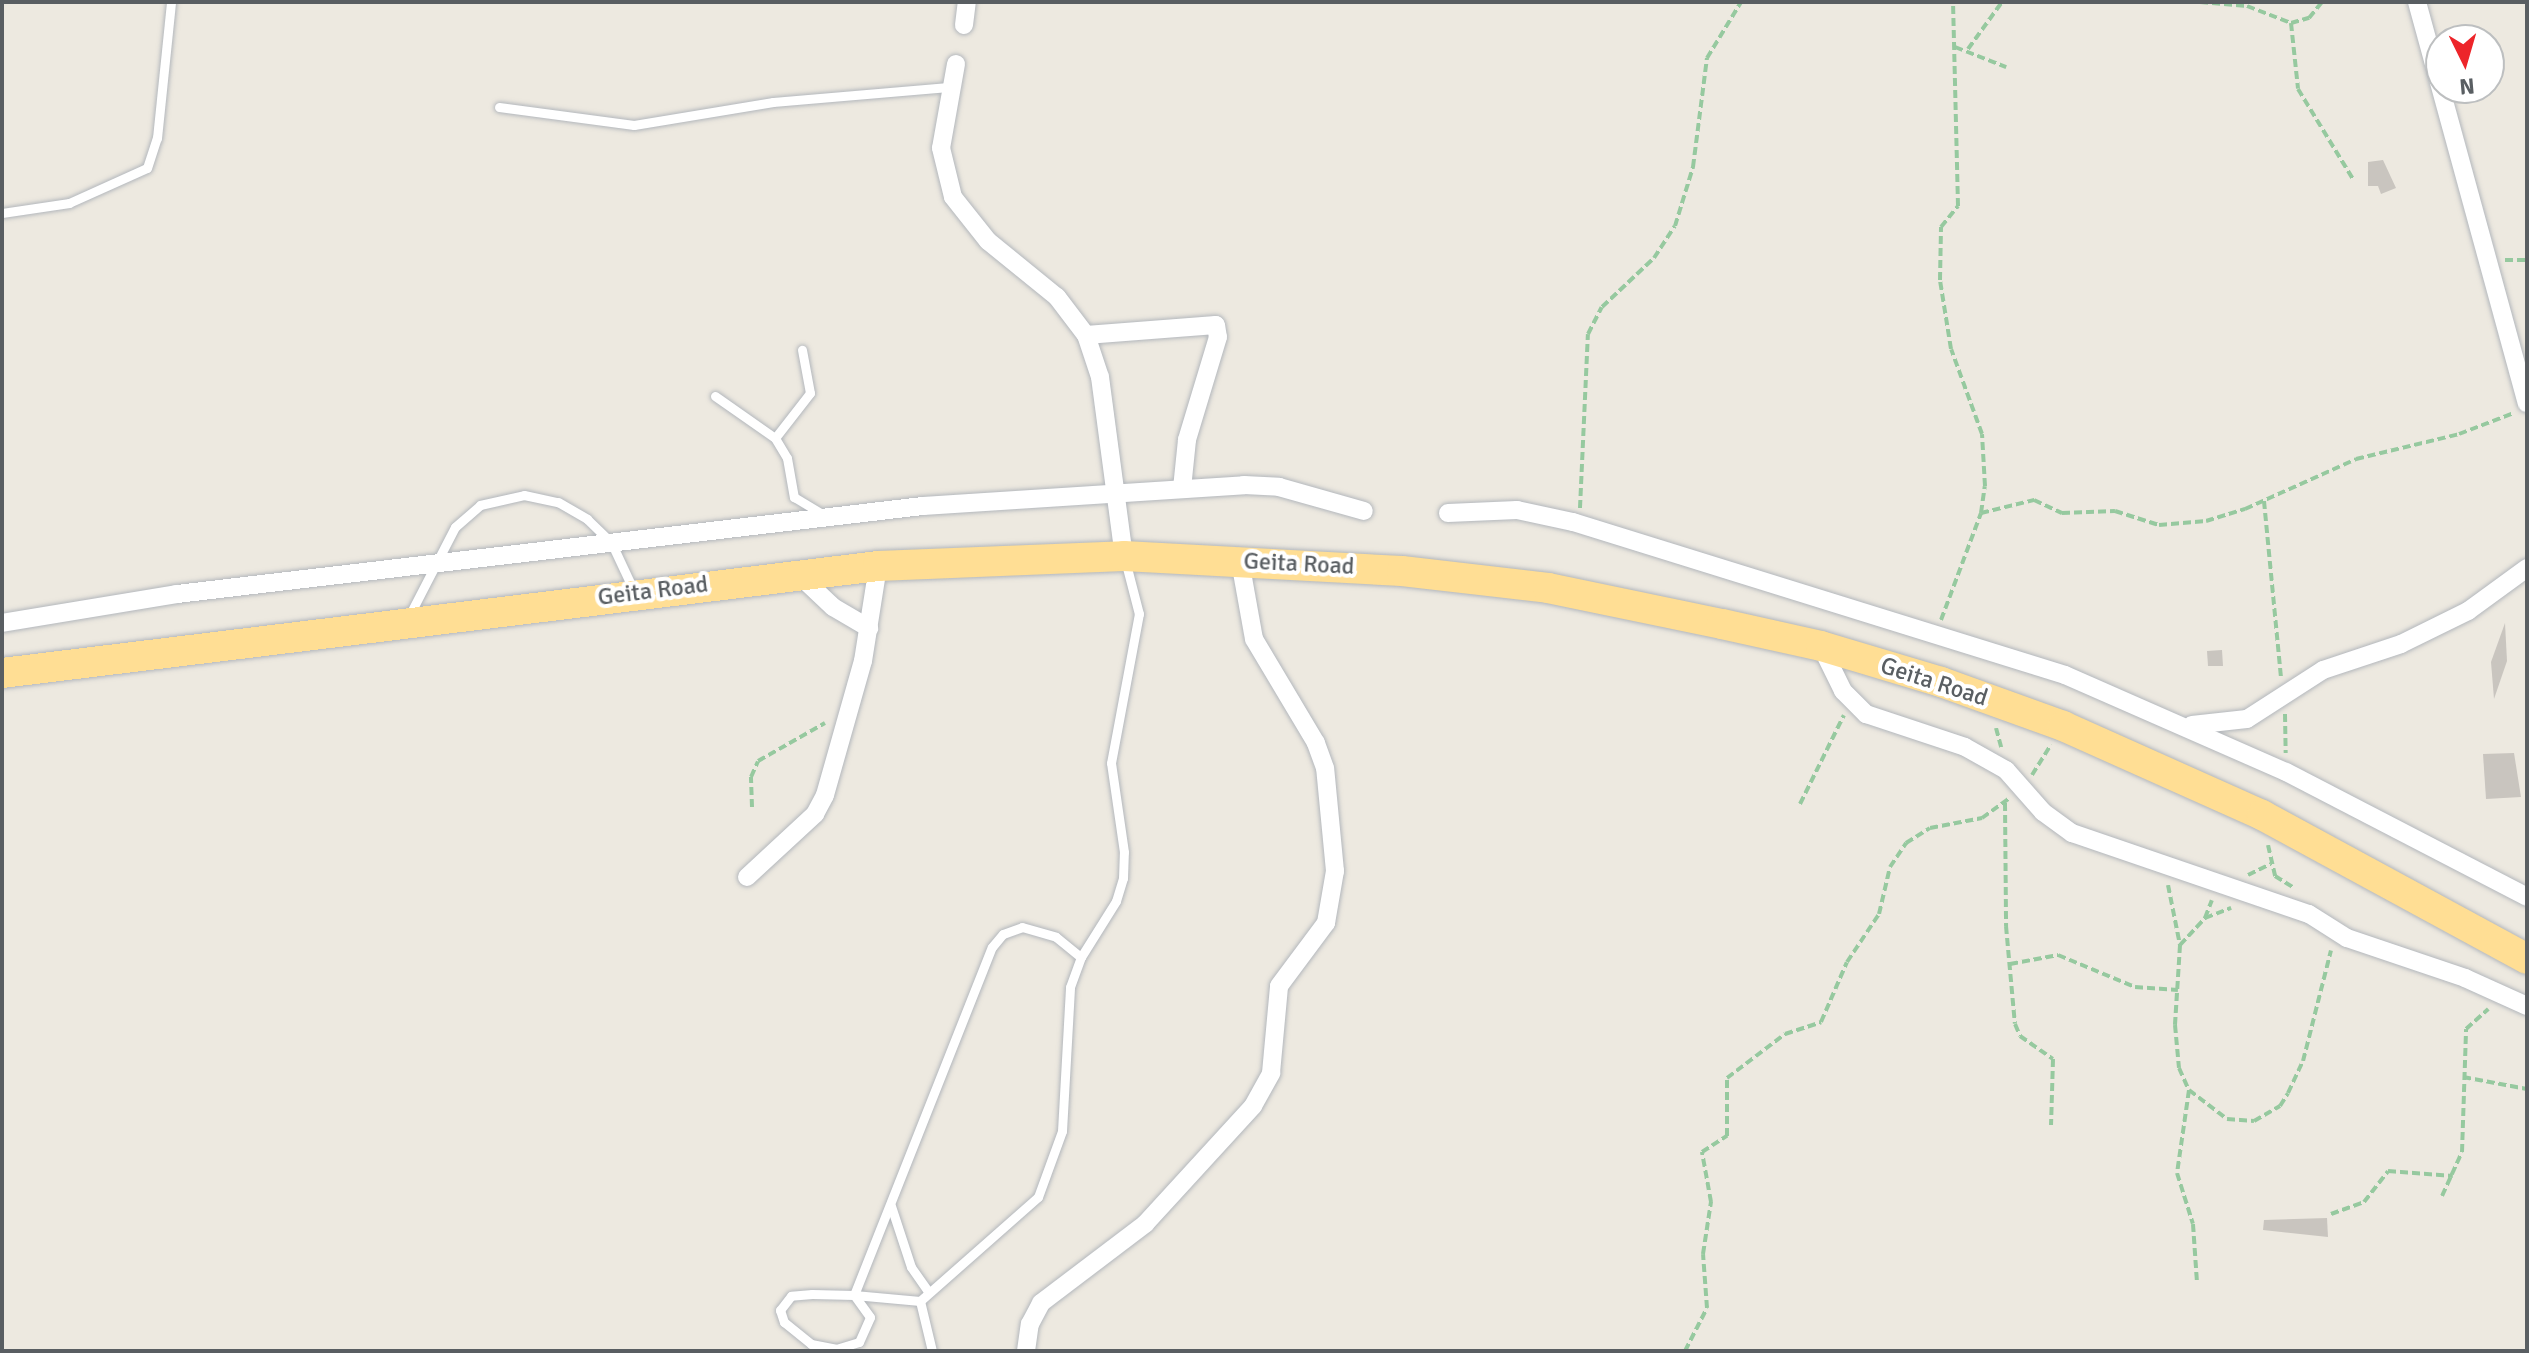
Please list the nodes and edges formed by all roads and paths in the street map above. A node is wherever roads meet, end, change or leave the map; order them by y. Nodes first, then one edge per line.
1 (171, 2) edge
2 (967, 2) edge
3 (1741, 2) edge
4 (1953, 2) edge
5 (2002, 2) edge
6 (2200, 2) edge
7 (2322, 2) edge
8 (2417, 2) edge
9 (2291, 23) junction
10 (964, 25) dead end
11 (1955, 47) junction
12 (1968, 49) junction
13 (956, 64) dead end
14 (2006, 67) dead end
15 (948, 87) junction
16 (499, 107) dead end
17 (2353, 179) dead end
18 (2, 213) edge
19 (1086, 335) junction
20 (802, 350) dead end
21 (715, 396) dead end
22 (2527, 405) edge
23 (775, 438) junction
24 (1182, 488) junction
25 (1113, 493) junction
26 (2264, 501) junction
27 (1364, 511) dead end
28 (1448, 513) dead end
29 (1981, 513) junction
30 (836, 519) junction
31 (1573, 522) junction
32 (611, 542) junction
33 (1124, 556) junction
34 (1240, 561) junction
35 (878, 566) junction
36 (430, 567) junction
37 (2527, 568) edge
38 (798, 574) junction
39 (634, 593) junction
40 (406, 622) junction
41 (2, 623) edge
42 (869, 628) junction
43 (1935, 633) junction
44 (1821, 646) junction
45 (2, 673) edge
46 (1988, 699) junction
47 (2283, 699) junction
48 (1852, 703) junction
49 (848, 708) junction
50 (2188, 725) junction
51 (2063, 726) junction
52 (2006, 770) junction
53 (2286, 772) junction
54 (2020, 787) junction
55 (1800, 804) dead end
56 (2004, 804) junction
57 (752, 807) dead end
58 (2262, 815) junction
59 (2162, 868) junction
60 (747, 877) dead end
61 (2250, 895) junction
62 (2527, 897) edge
63 (2313, 915) junction
64 (2334, 932) junction
65 (2180, 945) junction
66 (1081, 957) junction
67 (2527, 959) edge
68 (2009, 964) junction
69 (2178, 990) junction
70 (2506, 997) junction
71 (2527, 1006) edge
72 (2463, 1077) junction
73 (2527, 1089) edge
74 (2189, 1090) junction
75 (2051, 1125) dead end
76 (2453, 1176) junction
77 (2442, 1196) dead end
78 (890, 1203) junction
79 (2331, 1214) dead end
80 (2197, 1283) dead end
81 (927, 1290) junction
82 (854, 1295) junction
83 (920, 1301) junction
84 (932, 1351) edge
85 (1026, 1351) edge
86 (1685, 1351) edge

1 - 18 lane
2 - 10 street
3 - 31 path
4 - 11 path
5 - 12 path
6 - 9 path
7 - 9 path
8 - 22 street
9 - 17 path
11 - 12 path
11 - 29 path
12 - 14 path
13 - 15 street
15 - 16 lane
15 - 19 street
19 - 24 street
19 - 25 street
20 - 23 lane
21 - 23 lane
22 - 26 path
23 - 30 lane
24 - 25 street
24 - 27 street
25 - 30 street
25 - 33 street
26 - 29 path
26 - 47 path
28 - 31 street
29 - 43 path
30 - 32 street
31 - 43 street
32 - 36 street
32 - 36 lane
32 - 39 lane
33 - 34 highway, Geita Road
33 - 35 highway, Geita Road
33 - 66 lane
34 - 44 highway, Geita Road
34 - 85 street
35 - 38 highway, Geita Road
35 - 42 street
36 - 40 lane
36 - 41 street
37 - 47 street
38 - 39 highway, Geita Road
38 - 42 street
39 - 40 highway, Geita Road
40 - 45 highway, Geita Road
42 - 49 street
43 - 50 street
44 - 46 highway, Geita Road
44 - 48 street
46 - 51 highway, Geita Road
46 - 52 path
47 - 50 street
47 - 53 path
48 - 52 street
48 - 55 path
49 - 57 path
49 - 60 street
50 - 53 street
51 - 54 path
51 - 58 highway, Geita Road
52 - 54 street
53 - 62 street
54 - 56 path
54 - 59 street
56 - 68 path
56 - 86 path
58 - 63 path
58 - 67 highway, Geita Road
59 - 61 street
59 - 65 path
61 - 63 street
61 - 65 path
63 - 64 street
64 - 70 street
64 - 74 path
65 - 69 path
66 - 78 lane
66 - 81 lane
68 - 69 path
68 - 75 path
69 - 74 path
70 - 71 street
70 - 72 path
72 - 73 path
72 - 76 path
74 - 80 path
76 - 77 path
76 - 79 path
78 - 81 lane
78 - 82 lane
81 - 83 lane
82 - 82 lane
82 - 83 lane
83 - 84 lane

